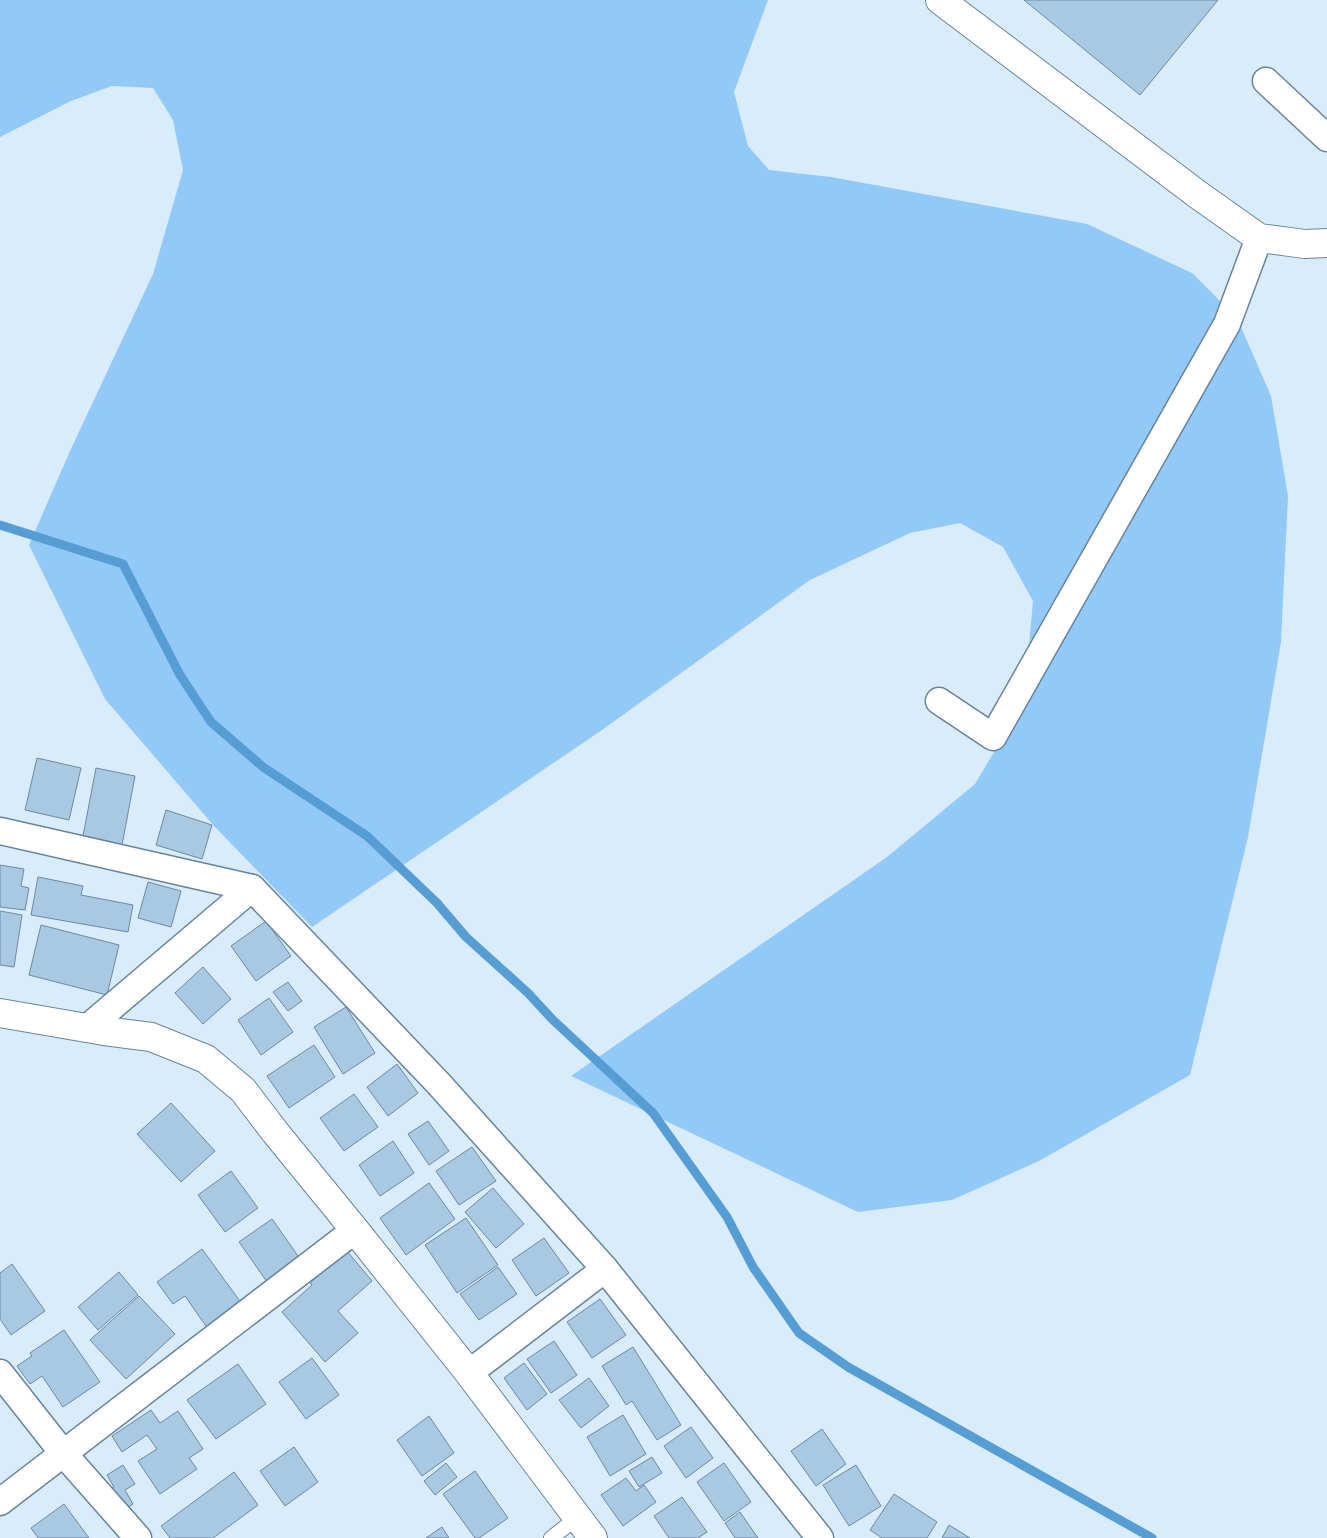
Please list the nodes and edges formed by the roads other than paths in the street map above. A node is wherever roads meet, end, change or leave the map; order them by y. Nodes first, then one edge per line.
1 (940, 0) edge
2 (1266, 81) dead end
3 (1327, 138) edge
4 (1259, 238) junction
5 (1327, 243) edge
6 (939, 701) dead end
7 (0, 830) edge
8 (252, 888) junction
9 (0, 1013) edge
10 (87, 1028) junction
11 (355, 1230) junction
12 (605, 1269) junction
13 (0, 1373) edge
14 (469, 1373) junction
15 (63, 1454) junction
16 (0, 1502) edge
17 (585, 1528) edge
18 (138, 1538) edge
19 (551, 1538) edge
20 (820, 1538) edge

1 - 4 street
2 - 3 street
4 - 5 street
4 - 6 street
7 - 8 street
8 - 10 street
8 - 12 street
9 - 10 street
10 - 11 street
11 - 14 street
11 - 15 street
12 - 14 street
12 - 20 street
13 - 15 street
14 - 17 street
15 - 16 street
15 - 18 street
17 - 19 lane

